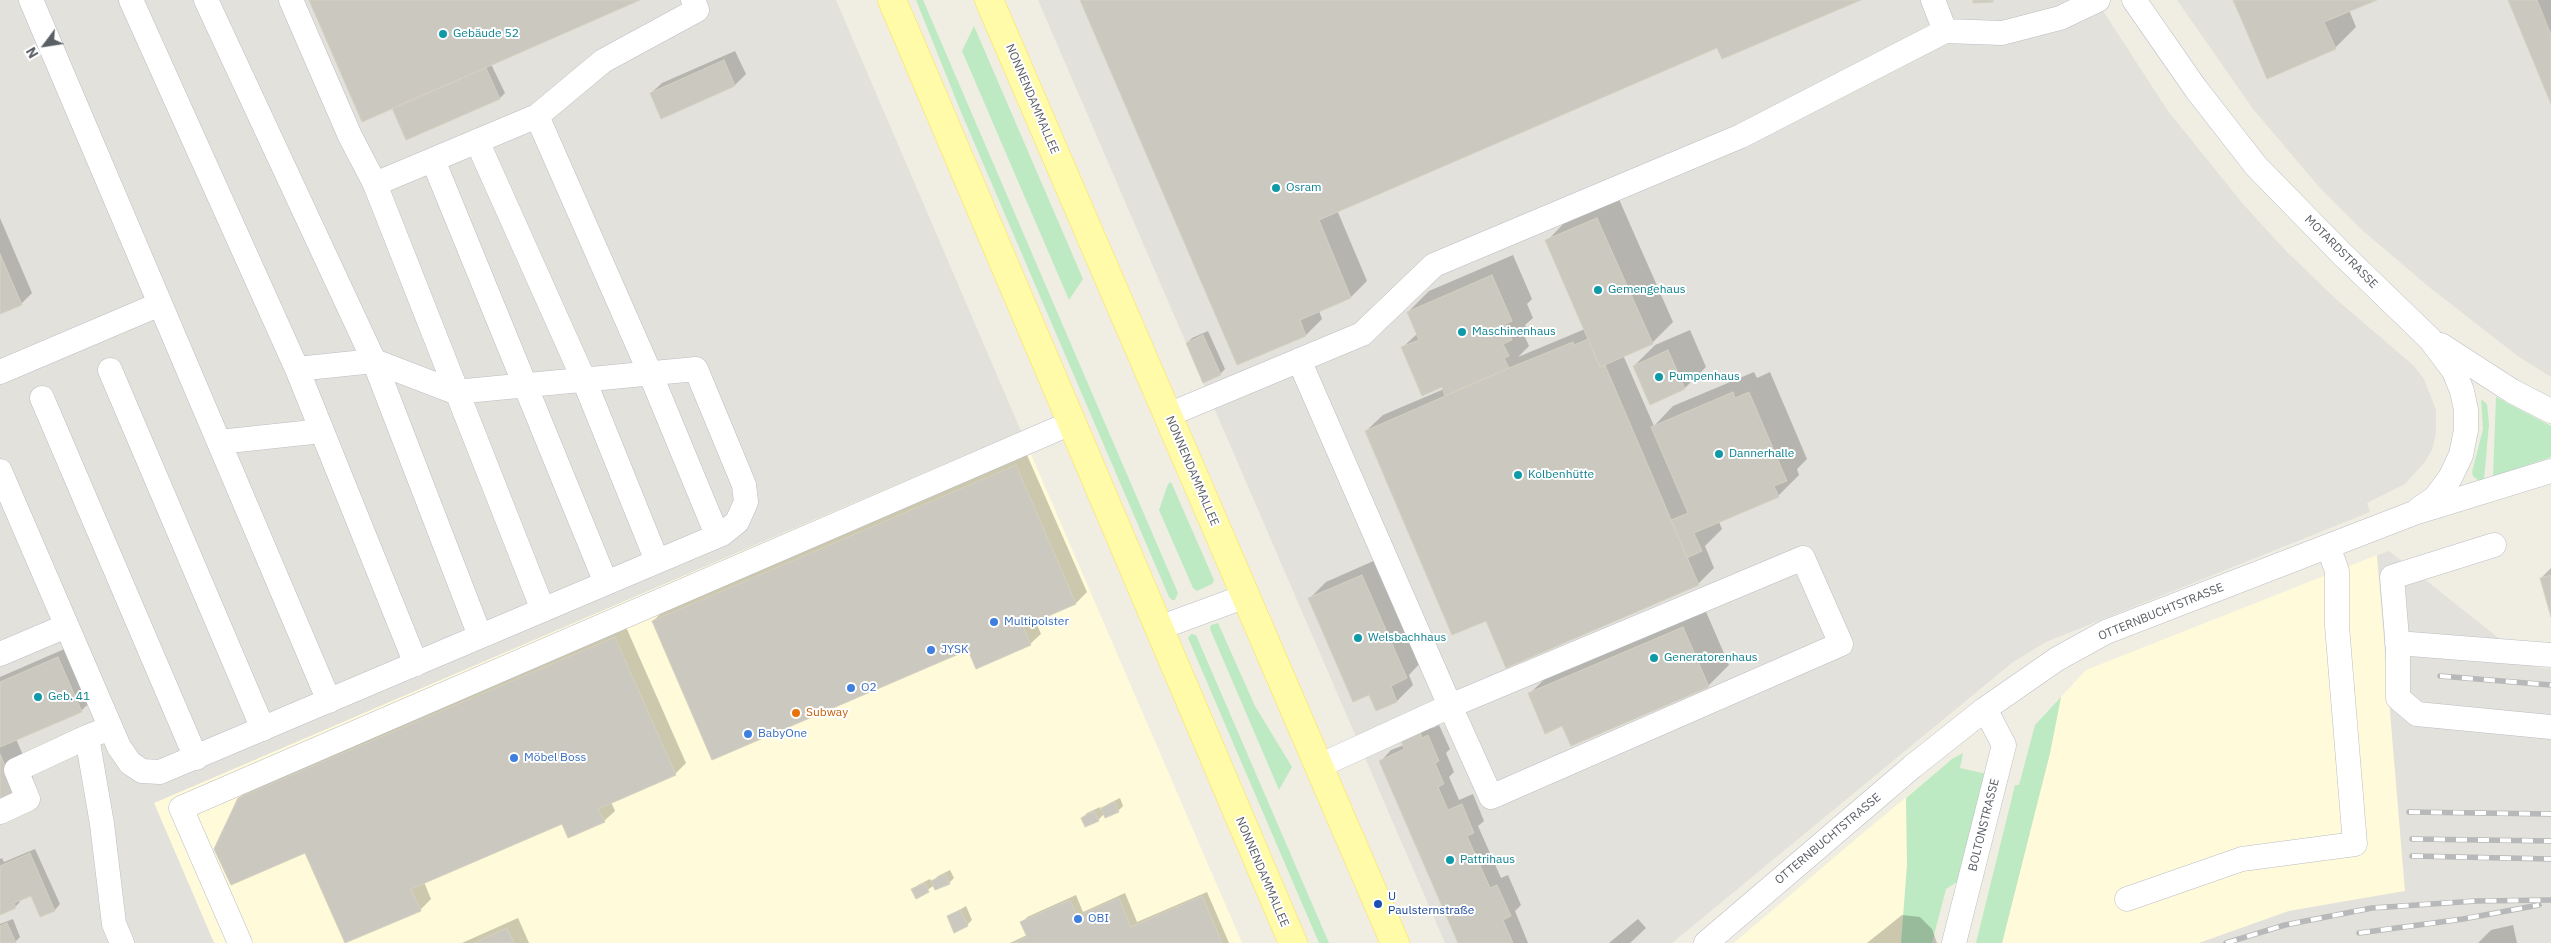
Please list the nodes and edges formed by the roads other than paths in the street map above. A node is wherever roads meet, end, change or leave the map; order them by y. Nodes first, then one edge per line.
1 (32, 0) edge
2 (131, 0) edge
3 (206, 0) edge
4 (291, 0) edge
5 (693, 0) edge
6 (892, 0) edge
7 (989, 0) edge
8 (1933, 0) edge
9 (2098, 0) edge
10 (2134, 0) edge
11 (1945, 31) junction
12 (537, 116) junction
13 (477, 141) junction
14 (433, 160) junction
15 (375, 184) junction
16 (160, 304) junction
17 (2430, 339) junction
18 (1299, 360) junction
19 (374, 361) junction
20 (296, 369) junction
21 (110, 370) dead end
22 (0, 372) edge
23 (650, 373) junction
24 (584, 380) junction
25 (525, 385) junction
26 (455, 392) junction
27 (42, 398) dead end
28 (2551, 411) edge
29 (1168, 415) junction
30 (1071, 423) junction
31 (322, 431) junction
32 (219, 442) junction
33 (0, 471) edge
34 (2551, 471) edge
35 (2414, 513) junction
36 (717, 535) junction
37 (2494, 545) dead end
38 (2328, 546) junction
39 (657, 561) junction
40 (606, 583) junction
41 (1246, 596) junction
42 (543, 610) junction
43 (66, 626) junction
44 (1159, 628) junction
45 (480, 636) junction
46 (2398, 643) junction
47 (0, 654) edge
48 (2551, 655) edge
49 (416, 664) junction
50 (329, 701) junction
51 (1450, 706) junction
52 (1985, 709) junction
53 (2551, 727) edge
54 (110, 728) junction
55 (263, 729) junction
56 (87, 738) junction
57 (196, 758) junction
58 (1319, 766) junction
59 (0, 812) edge
60 (2126, 899) dead end
61 (122, 943) edge
62 (240, 943) edge
63 (1293, 943) edge
64 (1395, 943) edge
65 (1706, 943) edge
66 (1954, 943) edge

1 - 16 street
2 - 20 street
3 - 19 street
4 - 15 street
5 - 12 street
6 - 30 main road, NONNENDAMMALLEE
7 - 29 main road, NONNENDAMMALLEE
8 - 11 street
9 - 11 street
10 - 17 street, MOTARDSTRASSE
11 - 18 street
12 - 13 street
12 - 23 street
13 - 14 street
13 - 24 street
14 - 15 street
14 - 25 street
15 - 26 street
16 - 22 street
16 - 32 street
17 - 28 street
17 - 35 street, MOTARDSTRASSE
18 - 29 street
18 - 51 street
19 - 20 street
19 - 26 street
19 - 45 street
20 - 31 street
21 - 55 street
23 - 24 street
23 - 36 street
23 - 36 street
24 - 25 street
24 - 39 street
25 - 26 street
25 - 40 street
26 - 42 street
27 - 57 street
29 - 41 main road, NONNENDAMMALLEE
30 - 44 main road, NONNENDAMMALLEE
30 - 62 street
31 - 32 street
31 - 49 street
32 - 50 street
33 - 43 street
34 - 35 street, OTTERNBUCHTSTRASSE
35 - 38 street, OTTERNBUCHTSTRASSE
36 - 39 street
37 - 46 street
38 - 52 street, OTTERNBUCHTSTRASSE
38 - 60 street
39 - 40 street
40 - 42 street
41 - 44 street
41 - 58 main road, NONNENDAMMALLEE
42 - 45 street
43 - 47 street
43 - 54 street
44 - 63 main road, NONNENDAMMALLEE
45 - 49 street
46 - 48 street
46 - 53 street
49 - 50 street
50 - 55 street
51 - 51 street
51 - 58 street
52 - 65 street, OTTERNBUCHTSTRASSE
52 - 66 street, BOLTONSTRASSE
54 - 56 street
54 - 57 street
55 - 57 street
56 - 59 street
56 - 61 street
58 - 64 main road, NONNENDAMMALLEE

